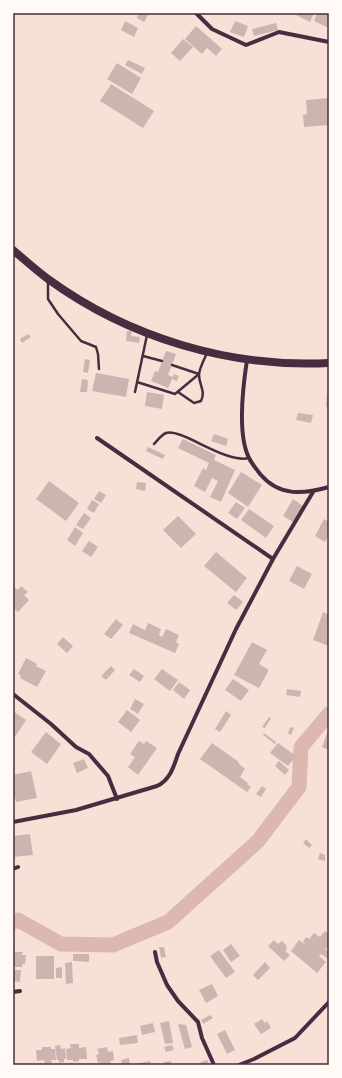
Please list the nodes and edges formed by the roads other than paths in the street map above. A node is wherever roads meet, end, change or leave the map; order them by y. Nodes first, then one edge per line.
1 (196, 13) edge
2 (329, 42) edge
3 (13, 250) edge
4 (48, 279) junction
5 (148, 332) junction
6 (207, 352) junction
7 (143, 356) junction
8 (247, 360) junction
9 (162, 361) dead end
10 (329, 363) edge
11 (172, 365) dead end
12 (99, 369) dead end
13 (199, 374) junction
14 (137, 382) junction
15 (135, 392) dead end
16 (178, 392) junction
17 (97, 438) dead end
18 (154, 444) dead end
19 (248, 458) junction
20 (329, 487) edge
21 (312, 492) junction
22 (273, 559) junction
23 (13, 694) edge
24 (117, 799) junction
25 (13, 822) edge
26 (18, 867) dead end
27 (13, 869) edge
28 (155, 952) dead end
29 (20, 991) dead end
30 (13, 992) edge
31 (329, 1002) edge
32 (214, 1065) edge
33 (239, 1065) edge

1 - 2 street
3 - 4 main road
4 - 5 main road
4 - 12 lane
5 - 6 main road
5 - 7 lane
6 - 8 main road
6 - 13 lane
7 - 9 lane
7 - 14 lane
8 - 10 main road
8 - 19 street
11 - 13 lane
13 - 16 lane
13 - 16 lane
14 - 15 lane
14 - 16 lane
17 - 22 street
18 - 19 lane
19 - 21 street
20 - 21 street
21 - 22 street
22 - 24 street
23 - 24 street
24 - 25 street
26 - 27 street
28 - 32 street
29 - 30 street
31 - 33 street

